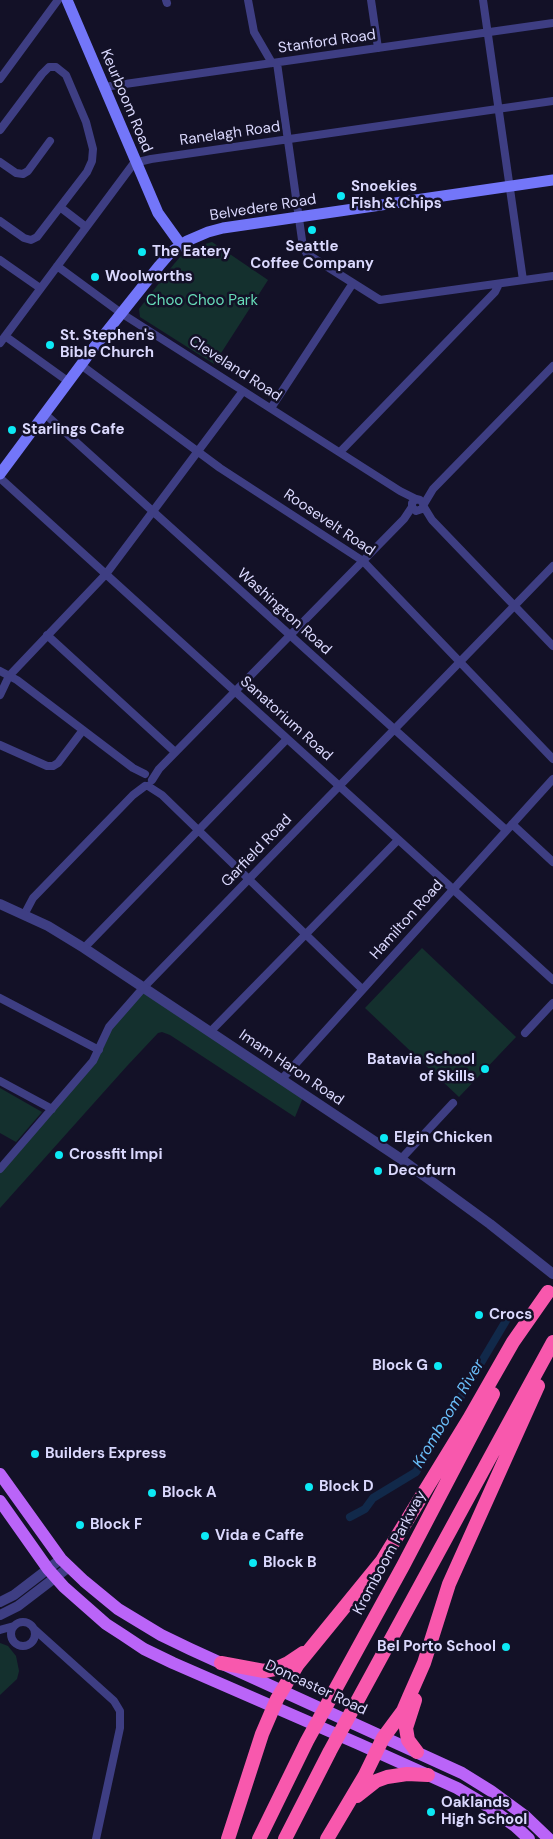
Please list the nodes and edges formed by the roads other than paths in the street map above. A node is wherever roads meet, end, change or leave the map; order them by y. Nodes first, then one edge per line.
1 (58, 0) edge
2 (67, 0) edge
3 (248, 0) edge
4 (371, 0) edge
5 (483, 0) edge
6 (553, 23) edge
7 (488, 32) junction
8 (378, 48) junction
9 (275, 63) junction
10 (0, 79) edge
11 (104, 87) junction
12 (553, 101) edge
13 (499, 109) junction
14 (0, 130) edge
15 (288, 140) junction
16 (50, 142) dead end
17 (0, 162) edge
18 (136, 162) junction
19 (553, 180) edge
20 (510, 186) junction
21 (62, 206) junction
22 (299, 217) junction
23 (0, 221) edge
24 (87, 225) junction
25 (178, 247) junction
26 (0, 260) edge
27 (57, 266) junction
28 (553, 276) edge
29 (523, 280) junction
30 (353, 283) junction
31 (499, 284) junction
32 (40, 288) junction
33 (121, 313) junction
34 (6, 336) junction
35 (0, 343) edge
36 (81, 365) junction
37 (553, 366) edge
38 (69, 382) junction
39 (243, 391) junction
40 (271, 408) junction
41 (45, 414) junction
42 (198, 452) junction
43 (340, 452) junction
44 (0, 476) edge
45 (418, 505) junction
46 (153, 512) junction
47 (363, 561) junction
48 (553, 566) edge
49 (106, 574) junction
50 (514, 606) junction
51 (47, 635) junction
52 (290, 636) junction
53 (553, 646) edge
54 (460, 662) junction
55 (0, 672) edge
56 (9, 676) junction
57 (235, 691) junction
58 (0, 695) edge
59 (83, 730) junction
60 (394, 730) junction
61 (288, 739) junction
62 (0, 745) edge
63 (175, 752) junction
64 (553, 759) edge
65 (553, 779) edge
66 (147, 781) junction
67 (339, 786) junction
68 (509, 827) junction
69 (198, 830) junction
70 (398, 840) junction
71 (553, 862) edge
72 (249, 879) junction
73 (453, 890) junction
74 (0, 904) edge
75 (24, 915) junction
76 (306, 934) junction
77 (84, 948) junction
78 (553, 980) edge
79 (144, 987) junction
80 (362, 989) junction
81 (0, 998) edge
82 (553, 1003) edge
83 (210, 1032) junction
84 (525, 1033) dead end
85 (99, 1050) junction
86 (281, 1080) junction
87 (0, 1081) edge
88 (454, 1103) dead end
89 (52, 1109) junction
90 (401, 1159) junction
91 (0, 1169) edge
92 (553, 1274) edge
93 (550, 1288) edge
94 (553, 1342) edge
95 (553, 1356) edge
96 (0, 1474) edge
97 (0, 1501) edge
98 (65, 1564) junction
99 (52, 1573) junction
100 (0, 1602) edge
101 (0, 1615) edge
102 (14, 1626) junction
103 (34, 1629) junction
104 (0, 1630) edge
105 (0, 1635) edge
106 (12, 1639) junction
107 (32, 1642) junction
108 (314, 1644) junction
109 (58, 1652) junction
110 (221, 1663) junction
111 (424, 1663) junction
112 (282, 1691) junction
113 (273, 1706) junction
114 (383, 1738) junction
115 (377, 1752) junction
116 (417, 1752) junction
117 (428, 1774) junction
118 (350, 1802) junction
119 (96, 1839) edge
120 (228, 1839) edge
121 (259, 1839) edge
122 (285, 1839) edge
123 (327, 1839) edge
124 (529, 1839) edge
125 (549, 1839) edge

1 - 10 street
2 - 11 main road, Keurboom Road
3 - 9 street
4 - 8 street
5 - 7 street
6 - 7 street, Stanford Road
7 - 8 street, Stanford Road
7 - 13 street
8 - 9 street, Stanford Road
9 - 11 street, Stanford Road
9 - 15 street
11 - 18 main road, Keurboom Road
12 - 13 street, Ranelagh Road
13 - 15 street, Ranelagh Road
13 - 20 street
14 - 21 street
15 - 18 street, Ranelagh Road
15 - 22 street
16 - 17 street
18 - 24 street
18 - 25 main road, Keurboom Road
19 - 20 main road, Belvedere Road
20 - 22 main road, Belvedere Road
20 - 29 street
21 - 23 street
21 - 24 street
22 - 25 main road, Belvedere Road
22 - 30 street
24 - 27 street
25 - 33 main road, Belvedere Road
26 - 32 street
27 - 32 street
27 - 33 street, Cleveland Road
28 - 29 street
29 - 31 street
30 - 31 street
30 - 40 street
31 - 43 street
32 - 34 street
33 - 36 main road, Belvedere Road
33 - 39 street, Cleveland Road
34 - 35 street
34 - 38 street
36 - 38 main road, Belvedere Road
36 - 42 street, Roosevelt Road
37 - 45 street
38 - 41 main road, Belvedere Road
39 - 40 street, Cleveland Road
39 - 42 street
40 - 43 street, Cleveland Road
41 - 44 main road, Belvedere Road
41 - 46 street, Washington Road
42 - 46 street
42 - 47 street, Roosevelt Road
43 - 45 street, Cleveland Road
44 - 49 street, Sanatorium Road
45 - 47 street
45 - 50 street, Cleveland Road
46 - 49 street
46 - 52 street, Washington Road
47 - 52 street
47 - 54 street, Roosevelt Road
48 - 50 street, Garfield Road
49 - 51 street
49 - 57 street, Sanatorium Road
50 - 53 street, Cleveland Road
50 - 54 street, Garfield Road
51 - 56 street
51 - 63 street
52 - 57 street
52 - 60 street, Washington Road
54 - 60 street, Garfield Road
54 - 64 street, Roosevelt Road
55 - 56 street
56 - 58 street
56 - 59 street
57 - 61 street, Sanatorium Road
57 - 63 street
59 - 62 street
59 - 66 street
60 - 67 street, Garfield Road
60 - 68 street, Washington Road
61 - 67 street, Sanatorium Road
61 - 69 street
63 - 66 street
65 - 68 street, Hamilton Road
66 - 69 street
66 - 75 street
67 - 70 street, Sanatorium Road
67 - 72 street, Garfield Road
68 - 71 street, Washington Road
68 - 73 street, Hamilton Road
69 - 72 street
69 - 77 street
70 - 73 street, Sanatorium Road
70 - 76 street
72 - 76 street
72 - 79 street, Garfield Road
73 - 78 street, Sanatorium Road
73 - 80 street, Hamilton Road
74 - 75 street, Imam Haron Road
75 - 77 street, Imam Haron Road
76 - 80 street
76 - 83 street
77 - 79 street, Imam Haron Road
79 - 83 street, Imam Haron Road
79 - 85 street, Garfield Road
80 - 86 street, Hamilton Road
81 - 85 street
82 - 84 street
83 - 86 street, Imam Haron Road
85 - 89 street, Garfield Road
86 - 90 street, Imam Haron Road
87 - 89 street
88 - 90 street
89 - 91 street, Garfield Road
90 - 92 street, Imam Haron Road
93 - 108 highway
93 - 121 highway, Kromboom Parkway
94 - 122 highway
95 - 111 highway
96 - 98 main road, Doncaster Road
97 - 99 main road
98 - 99 street
98 - 110 main road, Doncaster Road
99 - 100 street
99 - 101 street
99 - 113 main road
102 - 103 street
102 - 104 street
102 - 106 street
103 - 107 street
103 - 109 street
105 - 106 street
106 - 107 street
107 - 109 street
108 - 110 highway
108 - 112 highway
109 - 119 street
110 - 112 main road, Doncaster Road
111 - 114 highway
111 - 116 highway
112 - 113 highway
112 - 114 main road, Doncaster Road
113 - 115 main road
113 - 120 highway
114 - 115 highway
114 - 116 main road, Doncaster Road
115 - 117 main road
115 - 118 highway
116 - 125 main road, Doncaster Road
117 - 118 highway
117 - 124 main road
118 - 123 highway

